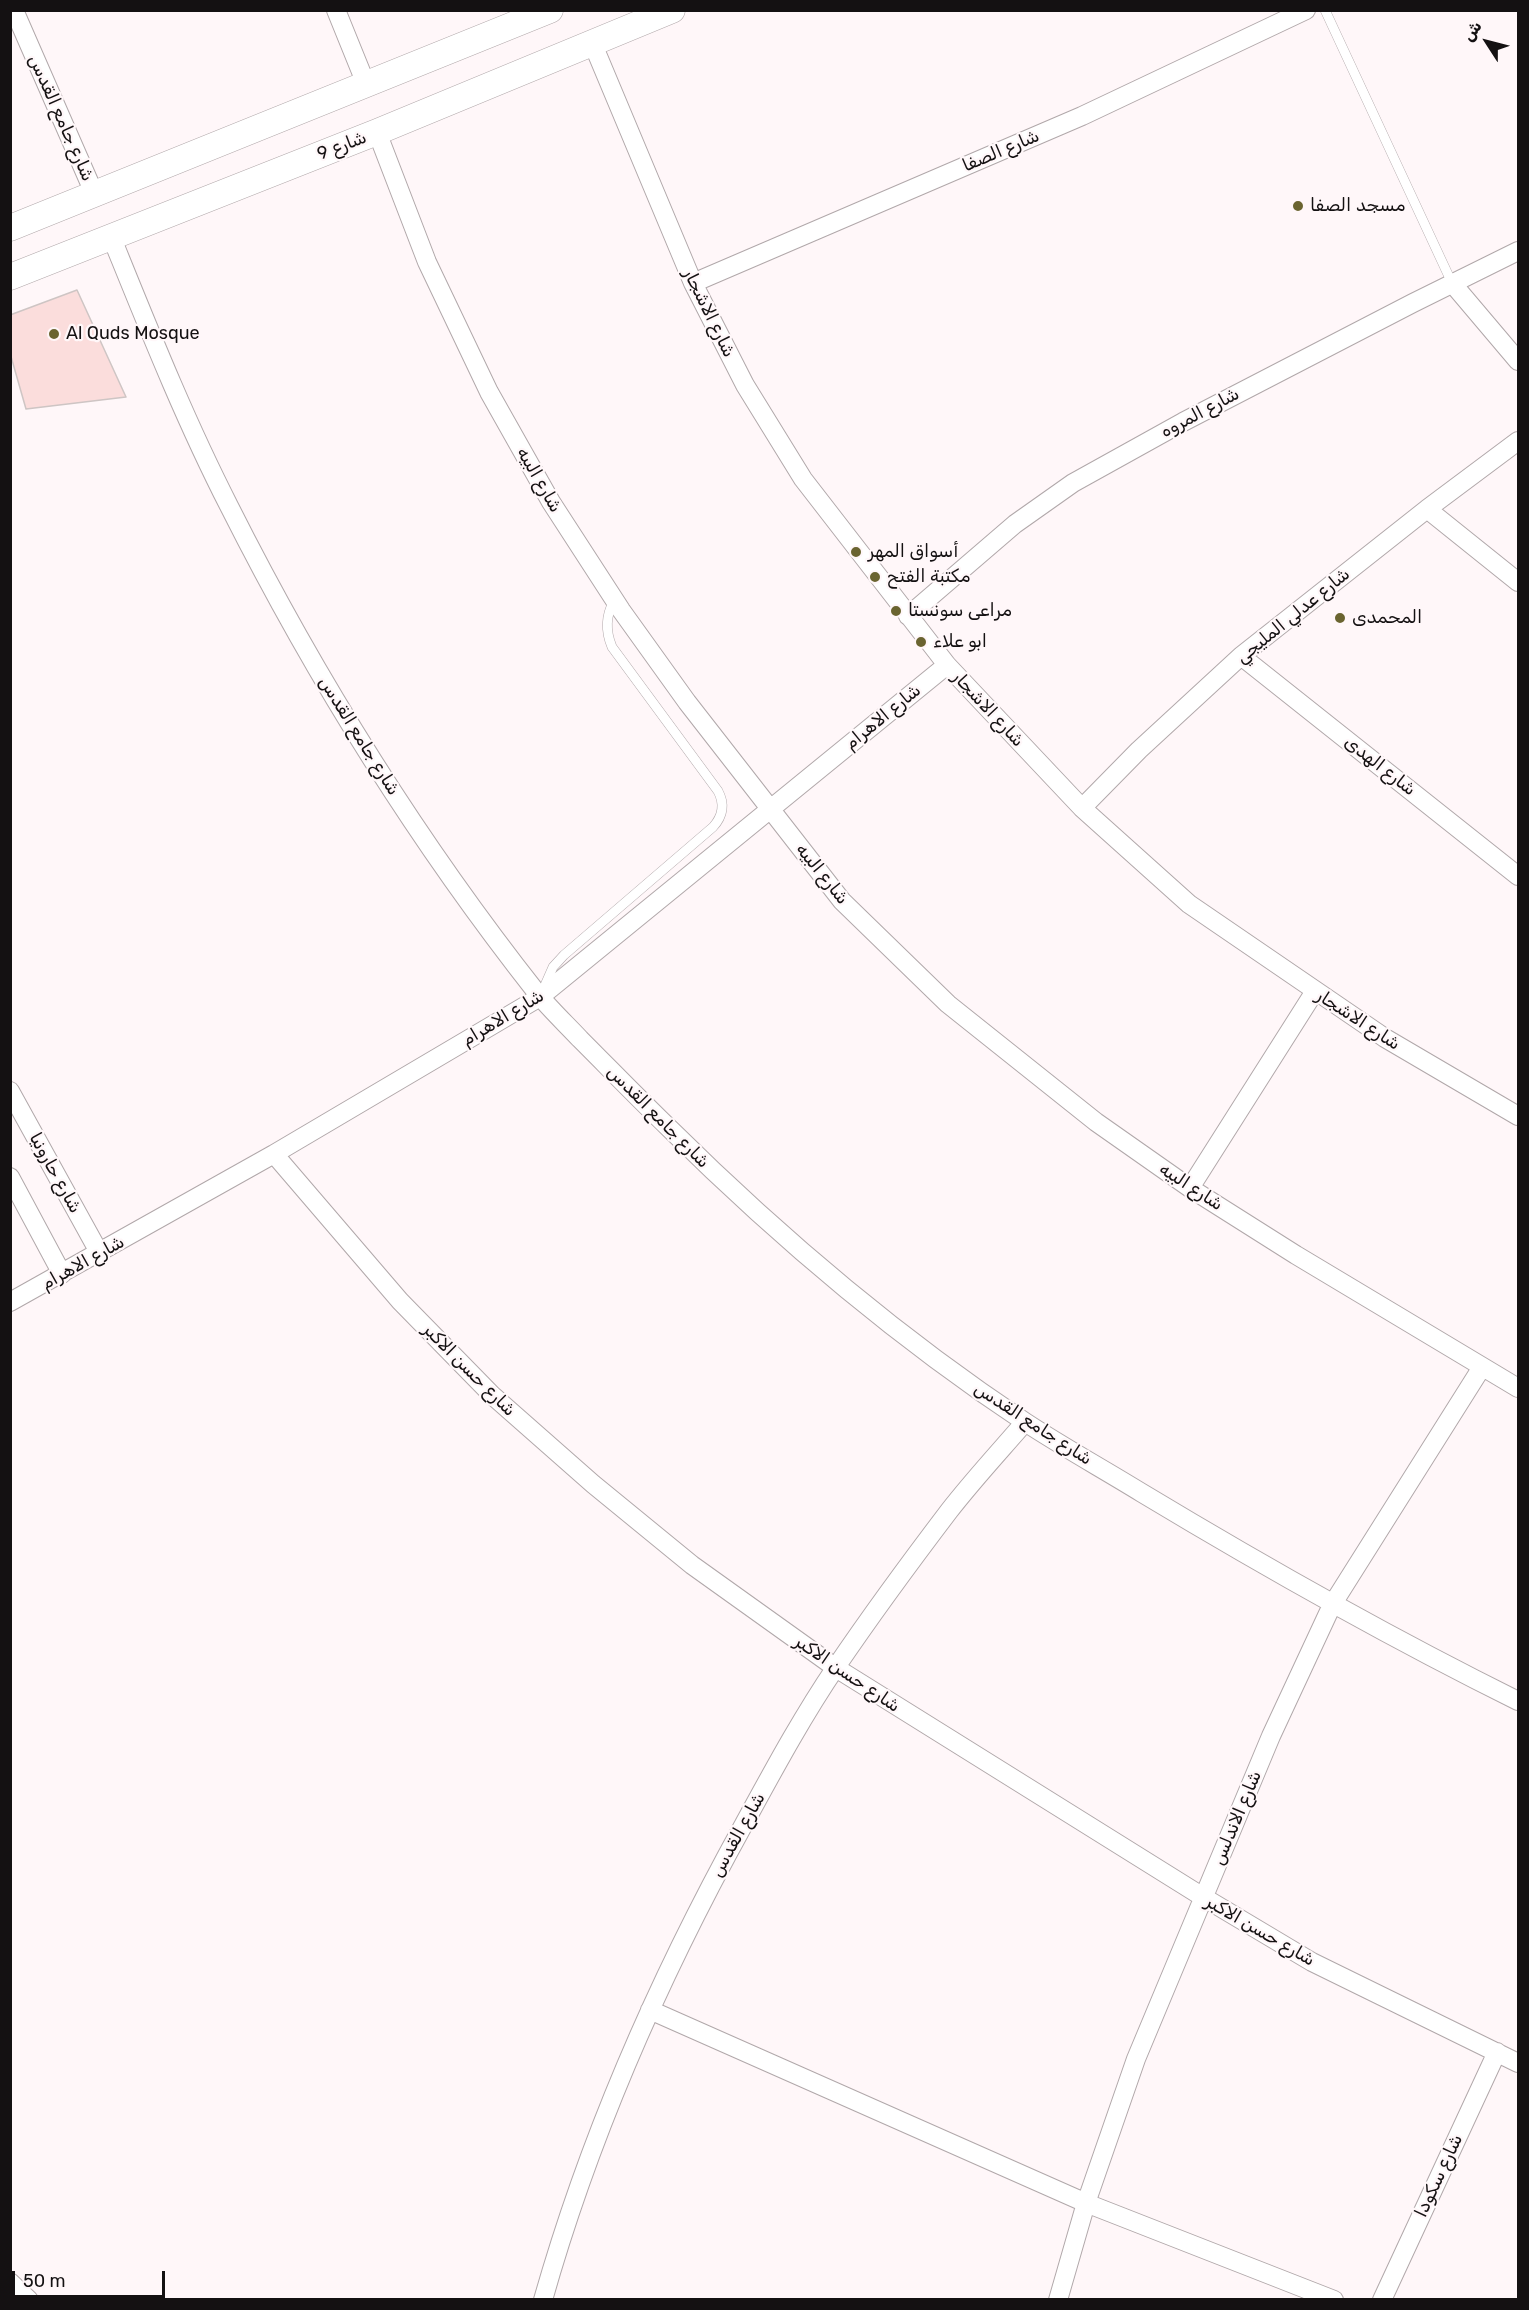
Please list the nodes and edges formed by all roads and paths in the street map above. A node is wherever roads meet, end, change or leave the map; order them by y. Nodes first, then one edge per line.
1 (14, 10) edge
2 (336, 10) edge
3 (550, 10) edge
4 (672, 10) edge
5 (1306, 10) edge
6 (1325, 10) edge
7 (592, 42) junction
8 (366, 84) junction
9 (378, 132) junction
10 (94, 193) junction
11 (10, 228) edge
12 (111, 236) junction
13 (1518, 251) edge
14 (10, 277) edge
15 (693, 283) junction
16 (1452, 283) junction
17 (1518, 361) edge
18 (1518, 441) edge
19 (1427, 509) junction
20 (1518, 582) edge
21 (614, 599) junction
22 (908, 616) junction
23 (1241, 656) junction
24 (947, 665) junction
25 (770, 808) junction
26 (1082, 808) junction
27 (1518, 876) edge
28 (1315, 991) junction
29 (540, 997) junction
30 (10, 1091) edge
31 (1518, 1116) edge
32 (274, 1154) junction
33 (10, 1177) edge
34 (1190, 1188) junction
35 (100, 1254) junction
36 (62, 1274) junction
37 (10, 1302) edge
38 (1482, 1367) junction
39 (1518, 1388) edge
40 (1025, 1422) junction
41 (1332, 1605) junction
42 (836, 1668) junction
43 (1518, 1701) edge
44 (1203, 1897) junction
45 (650, 2010) junction
46 (1497, 2052) junction
47 (1518, 2063) edge
48 (1086, 2203) junction
49 (10, 2282) edge
50 (28, 2300) edge
51 (543, 2300) edge
52 (1058, 2300) edge
53 (1334, 2300) edge
54 (1382, 2300) edge

1 - 10 street, شارع جامع القدس
2 - 8 street
3 - 8 main road
4 - 7 main road, شارع 9
5 - 15 street, شارع الصفا
6 - 16 lane
7 - 9 main road, شارع 9
7 - 15 street, شارع الاشجار
8 - 10 main road
9 - 12 main road, شارع 9
9 - 21 street, شارع البيه
10 - 11 main road
12 - 14 main road, شارع 9
12 - 29 street, شارع جامع القدس
13 - 16 street, شارع المروه
15 - 22 street, شارع الاشجار
16 - 17 street
16 - 22 street, شارع المروه
18 - 19 street, شارع عدلي المليجي
19 - 20 street
19 - 23 street, شارع عدلي المليجي
21 - 25 street, شارع البيه
21 - 29 lane
22 - 24 street, شارع الاشجار
23 - 26 street, شارع عدلي المليجي
23 - 27 street, شارع الهدى
24 - 25 street, شارع الاهرام
24 - 26 street, شارع الاشجار
25 - 29 street, شارع الاهرام
25 - 34 street, شارع البيه
26 - 28 street, شارع الاشجار
28 - 31 street, شارع الاشجار
28 - 34 street
29 - 32 street, شارع الاهرام
29 - 40 street, شارع جامع القدس
30 - 35 street, شارع حارونيا
32 - 35 street, شارع الاهرام
32 - 42 street, شارع حسن الاكبر
33 - 36 street
34 - 38 street, شارع البيه
35 - 36 street, شارع الاهرام
36 - 37 street, شارع الاهرام
38 - 39 street, شارع البيه
38 - 41 street, شارع الاندلس
40 - 41 street, شارع جامع القدس
40 - 42 street, شارع القدس
41 - 43 street, شارع جامع القدس
41 - 44 street, شارع الاندلس
42 - 44 street, شارع حسن الاكبر
42 - 45 street, شارع القدس
44 - 46 street, شارع حسن الاكبر
44 - 48 street, شارع الاندلس
45 - 48 street
45 - 51 street, شارع القدس
46 - 47 street, شارع حسن الاكبر
46 - 54 street, شارع سكودا
48 - 52 street, شارع الاندلس
48 - 53 street
49 - 50 street

